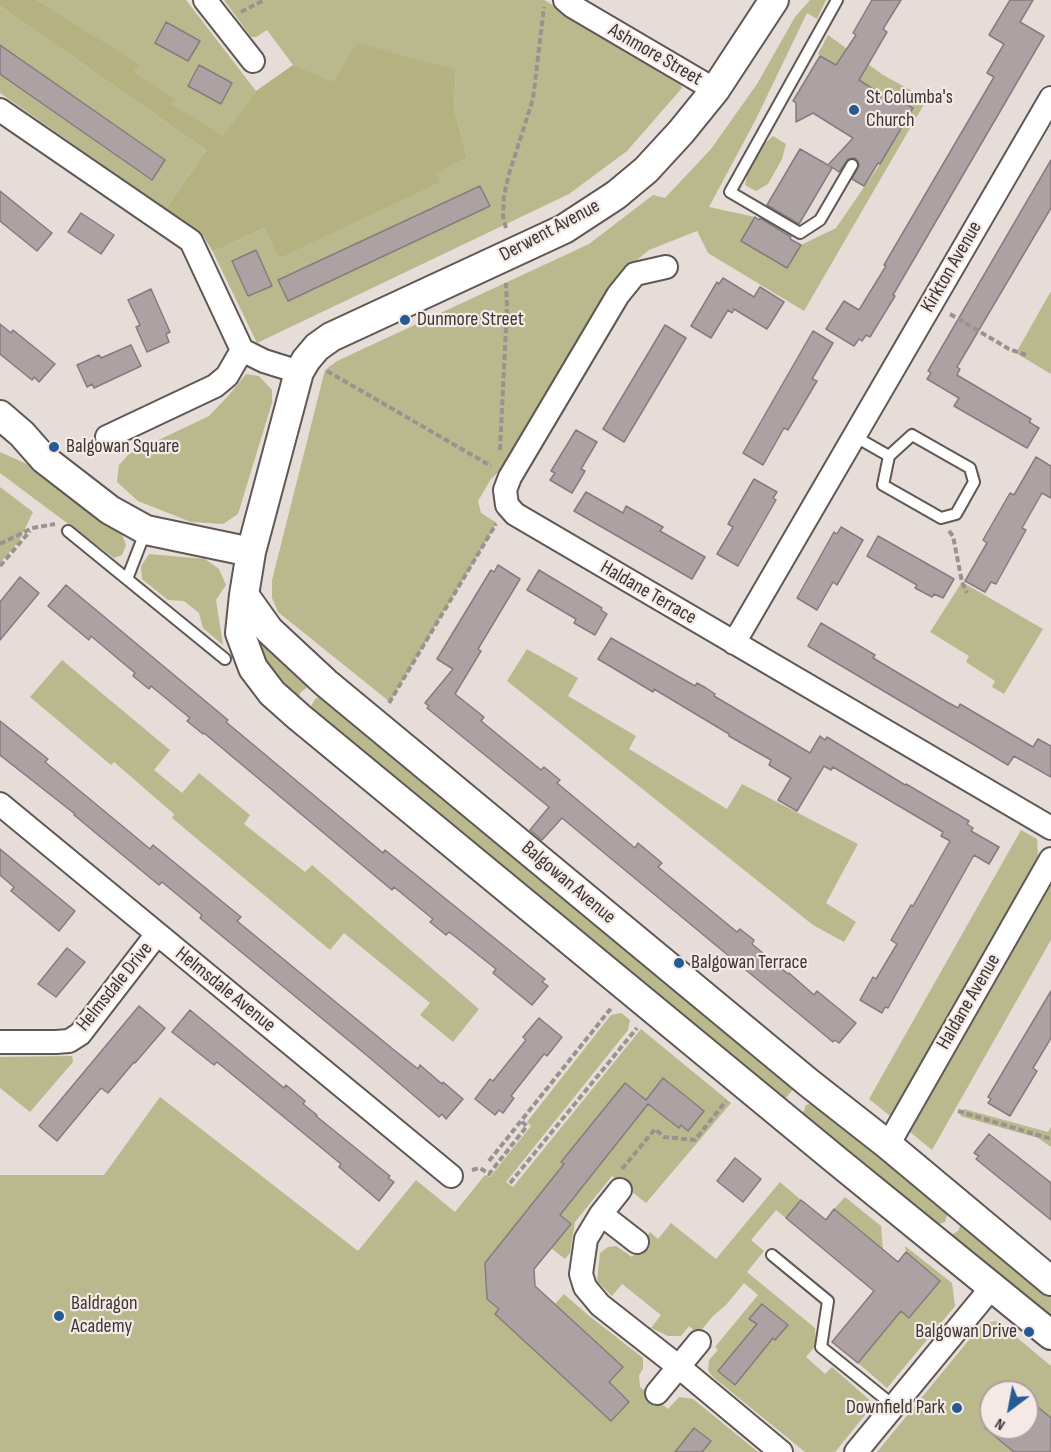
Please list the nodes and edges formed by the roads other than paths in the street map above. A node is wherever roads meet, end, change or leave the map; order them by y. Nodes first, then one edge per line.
1 (205, 0) edge
2 (565, 0) edge
3 (774, 0) edge
4 (837, 0) edge
5 (253, 61) dead end
6 (715, 90) junction
7 (1051, 98) edge
8 (0, 110) edge
9 (852, 165) dead end
10 (666, 267) dead end
11 (242, 350) junction
12 (303, 366) junction
13 (0, 415) edge
14 (854, 436) junction
15 (107, 437) dead end
16 (0, 442) edge
17 (889, 456) junction
18 (44, 459) junction
19 (146, 530) junction
20 (68, 531) dead end
21 (251, 552) junction
22 (127, 579) junction
23 (244, 595) junction
24 (734, 643) junction
25 (225, 659) dead end
26 (326, 683) junction
27 (299, 717) junction
28 (0, 804) edge
29 (1051, 828) edge
30 (1051, 859) edge
31 (157, 934) junction
32 (0, 1042) edge
33 (809, 1083) junction
34 (783, 1116) junction
35 (888, 1145) junction
36 (451, 1176) road end
37 (620, 1190) road end
38 (961, 1206) junction
39 (601, 1214) junction
40 (934, 1238) junction
41 (637, 1242) dead end
42 (772, 1255) dead end
43 (1051, 1281) edge
44 (992, 1287) junction
45 (1051, 1335) edge
46 (699, 1342) dead end
47 (679, 1367) junction
48 (657, 1394) dead end
49 (894, 1406) junction
50 (781, 1452) edge
51 (856, 1452) edge

1 - 5 street
2 - 6 street, Ashmore Street
3 - 6 street, Derwent Avenue
4 - 9 lane
6 - 12 street, Derwent Avenue
7 - 14 street, Kirkton Avenue
8 - 11 street
10 - 24 street, Haldane Terrace
11 - 12 street
11 - 15 street
12 - 21 street
13 - 18 street
14 - 17 lane
14 - 24 street, Kirkton Avenue
16 - 18 street
17 - 17 lane
18 - 19 street
19 - 21 street
19 - 22 lane
20 - 22 lane
21 - 23 street
22 - 25 lane
23 - 26 street, Balgowan Avenue
23 - 27 street
24 - 29 street, Haldane Terrace
26 - 27 street
26 - 33 street, Balgowan Avenue
27 - 34 street
28 - 31 street, Helmsdale Avenue
30 - 35 street, Haldane Avenue
31 - 32 street, Helmsdale Drive
31 - 36 street, Helmsdale Avenue
33 - 34 street
33 - 35 street, Balgowan Avenue
34 - 40 street
35 - 38 street, Balgowan Avenue
37 - 39 street
38 - 40 street
38 - 43 street, Balgowan Avenue
39 - 41 street
39 - 47 street
40 - 44 street
42 - 49 lane
44 - 45 street
44 - 49 street
46 - 47 street
47 - 48 street
47 - 50 street
49 - 51 street

